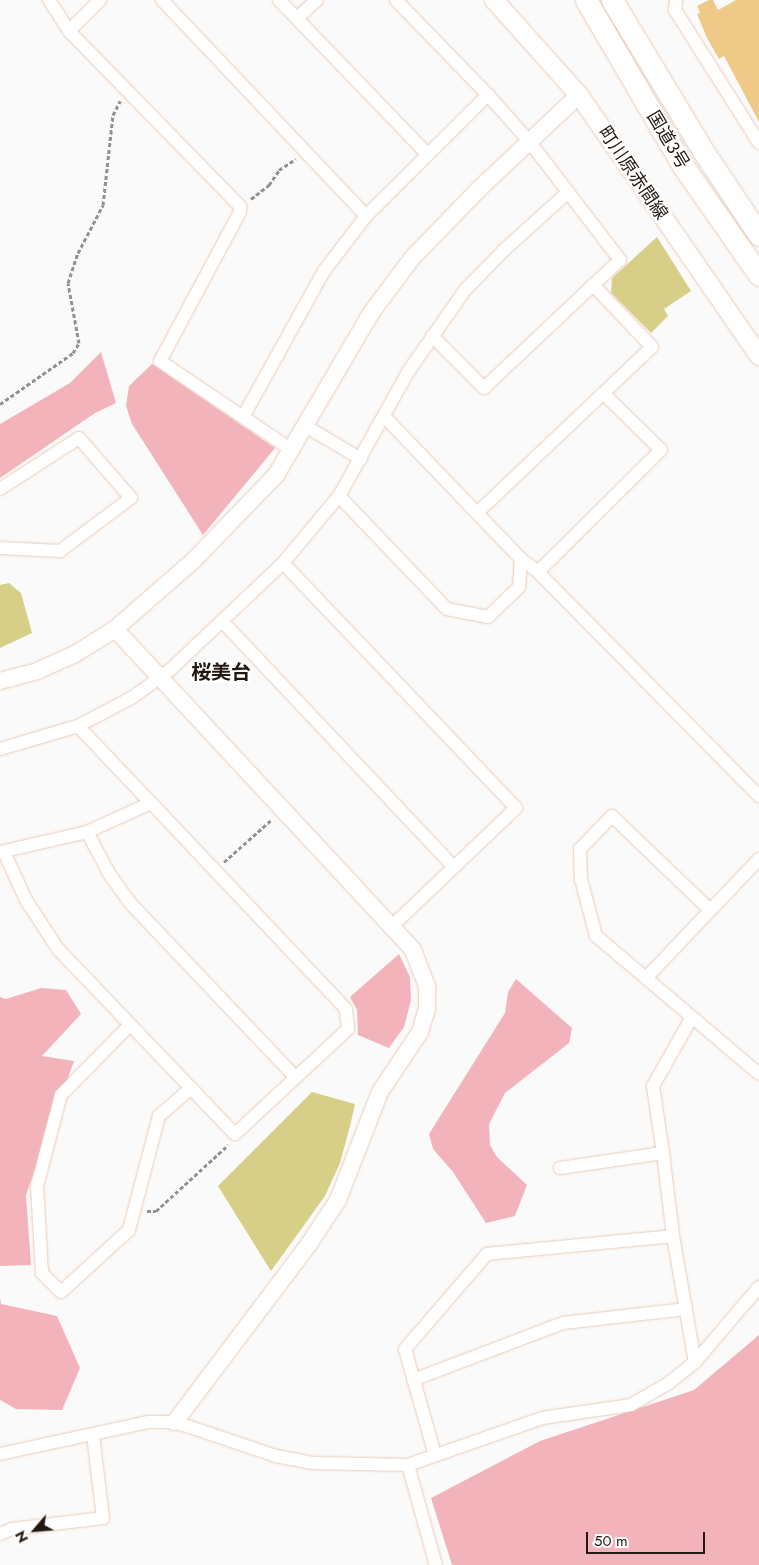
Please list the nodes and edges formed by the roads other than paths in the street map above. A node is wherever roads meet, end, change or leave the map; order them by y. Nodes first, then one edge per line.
1 (49, 0) edge
2 (100, 0) edge
3 (162, 0) edge
4 (279, 0) edge
5 (317, 0) edge
6 (396, 0) edge
7 (494, 0) edge
8 (586, 0) edge
9 (612, 0) edge
10 (676, 0) edge
11 (297, 18) junction
12 (69, 31) junction
13 (488, 95) junction
14 (579, 95) junction
15 (529, 141) junction
16 (759, 143) edge
17 (426, 153) junction
18 (567, 193) junction
19 (366, 216) junction
20 (759, 235) edge
21 (759, 275) edge
22 (593, 285) junction
23 (432, 336) junction
24 (759, 356) edge
25 (603, 393) junction
26 (243, 417) junction
27 (385, 417) junction
28 (307, 427) junction
29 (292, 450) junction
30 (361, 459) junction
31 (0, 489) edge
32 (339, 496) junction
33 (477, 513) junction
34 (0, 548) edge
35 (521, 559) junction
36 (284, 563) junction
37 (538, 572) junction
38 (222, 621) junction
39 (115, 629) junction
40 (159, 678) junction
41 (0, 681) edge
42 (78, 726) junction
43 (0, 749) edge
44 (759, 796) edge
45 (151, 803) junction
46 (87, 832) junction
47 (2, 852) edge
48 (759, 859) edge
49 (454, 867) junction
50 (710, 910) junction
51 (392, 926) junction
52 (646, 978) junction
53 (692, 1017) junction
54 (130, 1025) junction
55 (759, 1074) edge
56 (296, 1078) junction
57 (191, 1088) junction
58 (663, 1154) junction
59 (560, 1168) dead end
60 (673, 1236) junction
61 (759, 1287) edge
62 (686, 1309) junction
63 (695, 1362) junction
64 (413, 1380) junction
65 (175, 1422) junction
66 (93, 1435) junction
67 (0, 1454) edge
68 (435, 1456) junction
69 (408, 1465) junction
70 (0, 1534) edge
71 (436, 1565) edge

1 - 12 street
2 - 12 street
3 - 19 street
4 - 11 street
5 - 11 street
6 - 13 street
7 - 14 main road, 町川原赤間線
8 - 21 highway, 国道3号
9 - 20 highway, 国道3号
10 - 16 street
11 - 17 street
12 - 26 street
13 - 15 street
13 - 17 street
14 - 15 street
14 - 24 main road, 町川原赤間線
15 - 18 street
15 - 28 street
17 - 19 street
18 - 22 street
18 - 23 street
19 - 26 street
22 - 23 street
22 - 25 street
23 - 27 street
25 - 33 street
25 - 37 street
26 - 29 street
27 - 30 street
27 - 33 street
28 - 29 street
28 - 30 street
29 - 39 street
30 - 32 street
31 - 34 street
32 - 35 street
32 - 36 street
33 - 35 street
35 - 37 street
36 - 38 street
36 - 49 street
37 - 44 street
38 - 40 street
38 - 49 street
39 - 40 street
39 - 41 street
40 - 42 street
40 - 51 street
42 - 43 street
42 - 45 street
45 - 46 street
45 - 56 street
46 - 47 street
46 - 56 street
47 - 54 street
48 - 50 street
49 - 51 street
50 - 52 street
50 - 52 street
51 - 65 street
52 - 53 street
53 - 55 street
53 - 58 street
54 - 57 street
54 - 57 street
56 - 57 street
58 - 59 street
58 - 60 street
60 - 62 street
60 - 64 street
61 - 63 street
62 - 63 street
62 - 64 street
63 - 68 street
64 - 68 street
65 - 66 street
65 - 69 street
66 - 67 street
66 - 70 street
68 - 69 street
69 - 71 street

